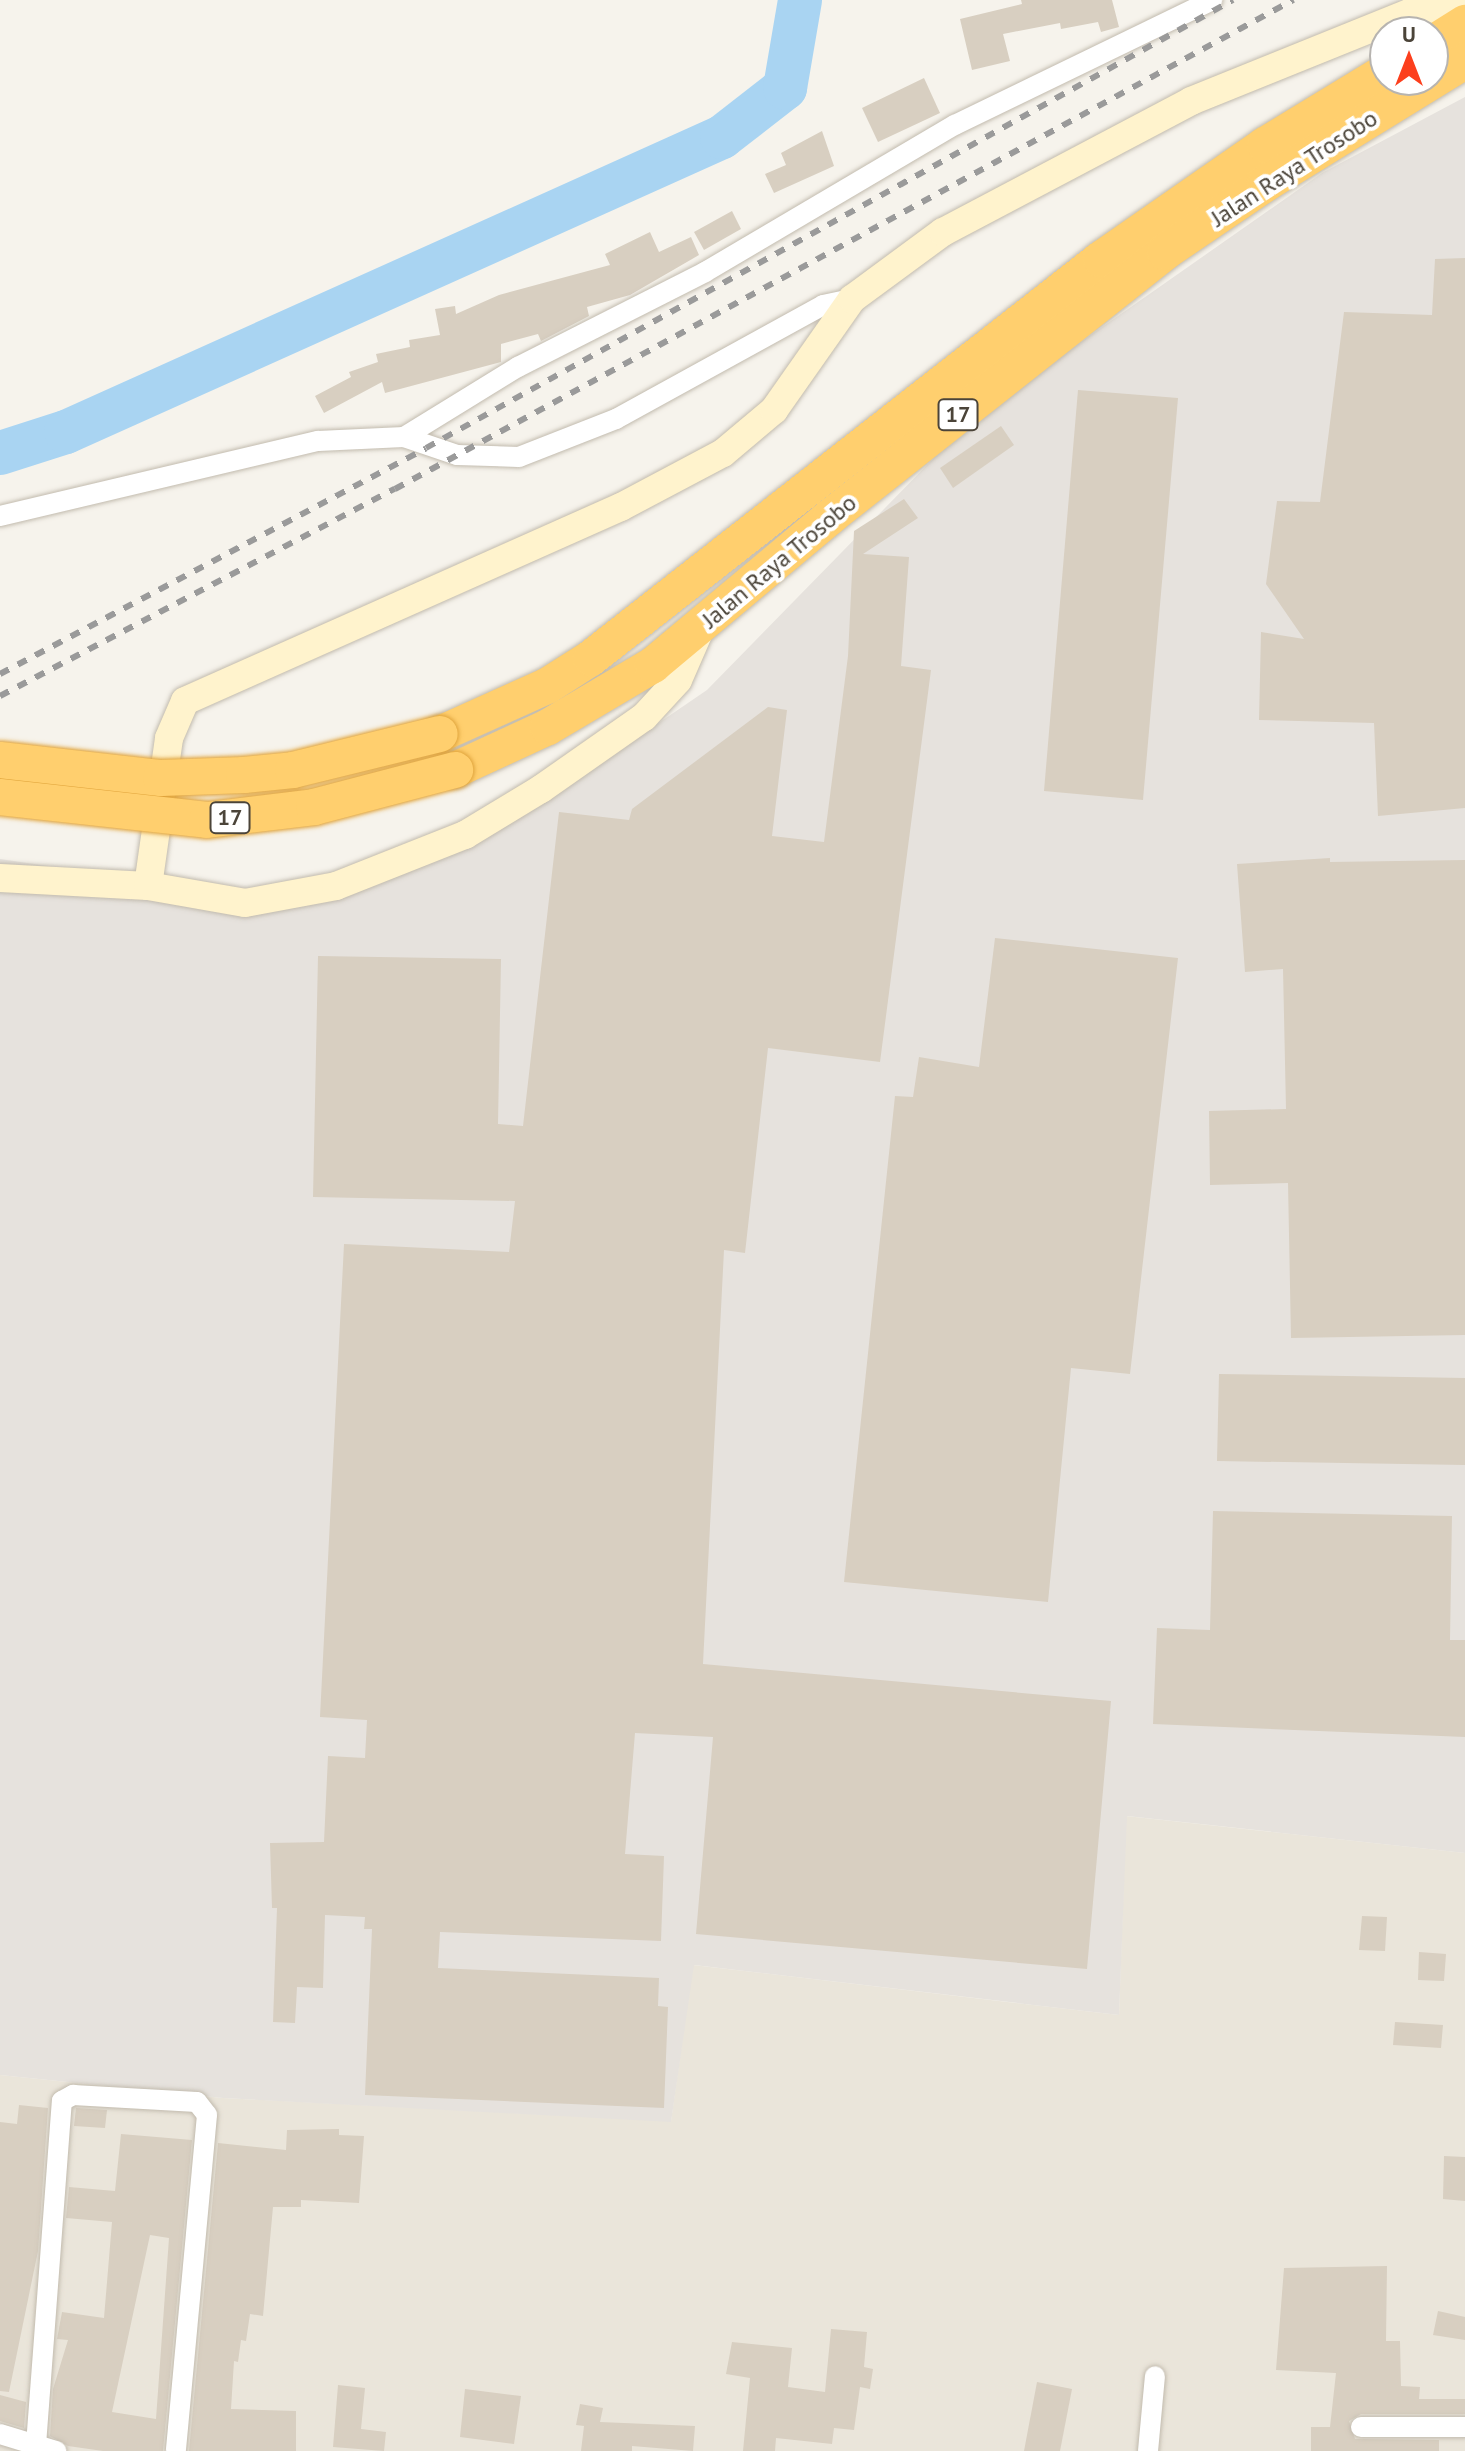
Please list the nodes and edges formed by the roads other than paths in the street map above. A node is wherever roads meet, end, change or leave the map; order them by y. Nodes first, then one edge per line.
1 (1212, 0) edge
2 (1465, 4) edge
3 (1465, 61) edge
4 (1369, 82) edge
5 (852, 299) junction
6 (404, 437) junction
7 (0, 516) edge
8 (703, 624) junction
9 (0, 760) edge
10 (0, 797) edge
11 (0, 878) edge
12 (148, 886) junction
13 (1155, 2376) dead end
14 (1361, 2427) dead end
15 (1465, 2427) edge
16 (0, 2434) edge
17 (46, 2448) edge
18 (176, 2451) edge
19 (1148, 2451) edge

1 - 6 street
2 - 5 street
3 - 8 highway, Jalan Raya Trosobo / 17
4 - 9 highway, Jalan Raya Trosobo / 17, bridge
5 - 6 street
5 - 12 street
6 - 7 street
8 - 10 highway, Jalan Raya Trosobo / 17, bridge
8 - 12 street
11 - 12 street
13 - 19 street
14 - 15 street
16 - 17 street
17 - 18 street

